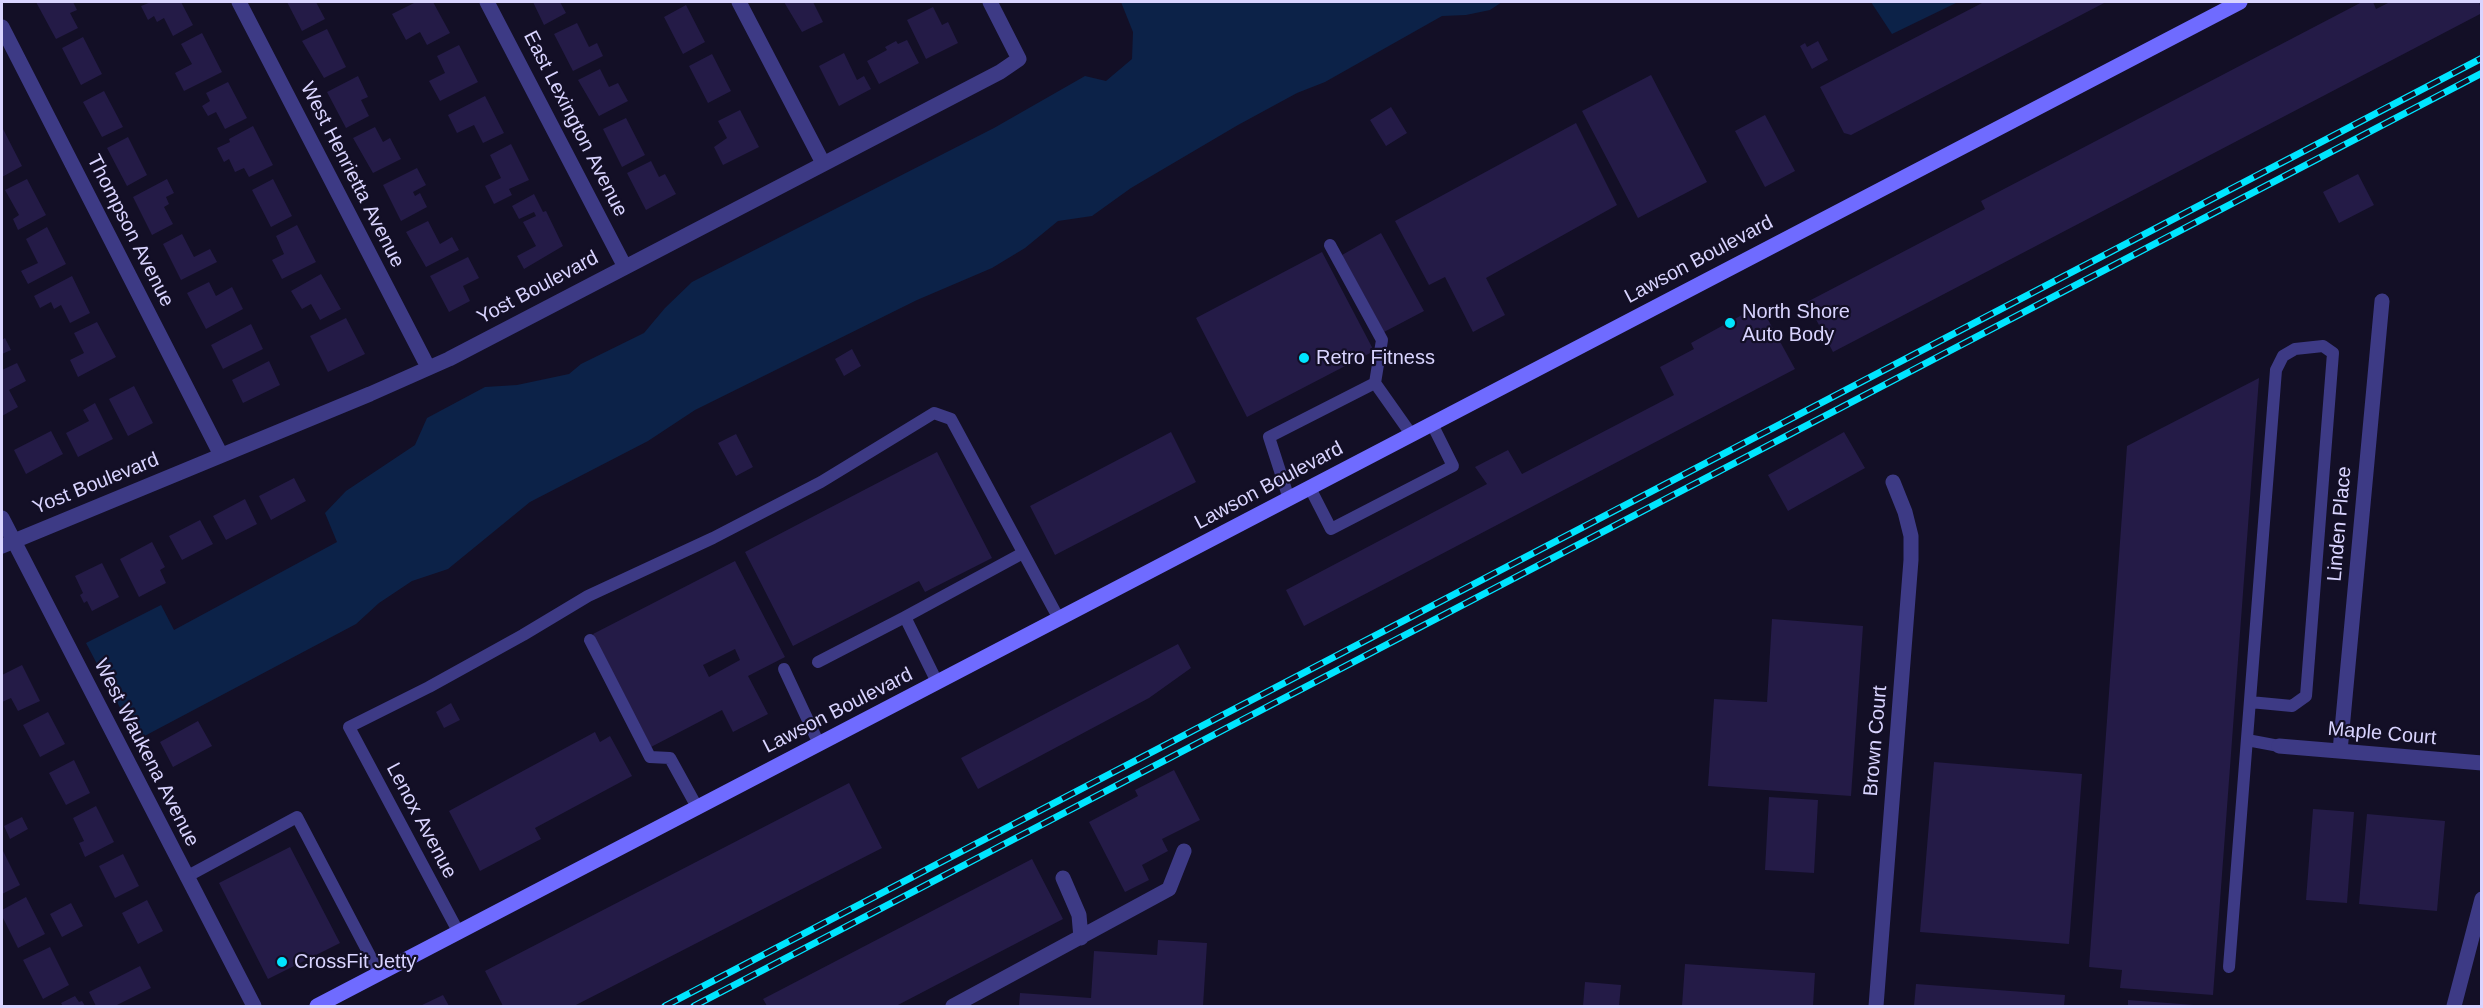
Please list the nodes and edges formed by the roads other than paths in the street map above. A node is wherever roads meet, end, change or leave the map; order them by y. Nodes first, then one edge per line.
1 (239, 2) edge
2 (487, 2) edge
3 (739, 2) edge
4 (990, 2) edge
5 (2240, 2) edge
6 (2, 27) edge
7 (823, 163) junction
8 (1330, 245) dead end
9 (625, 267) junction
10 (2382, 302) dead end
11 (428, 367) junction
12 (1375, 383) junction
13 (1432, 424) junction
14 (1411, 434) junction
15 (221, 455) junction
16 (1893, 482) dead end
17 (1310, 488) junction
18 (1289, 499) junction
19 (2, 519) edge
20 (7, 544) edge
21 (1023, 553) junction
22 (905, 616) junction
23 (1059, 619) junction
24 (590, 640) dead end
25 (818, 662) dead end
26 (784, 669) dead end
27 (937, 682) junction
28 (2250, 702) junction
29 (2247, 740) junction
30 (819, 744) junction
31 (2279, 746) joint
32 (2340, 751) junction
33 (2481, 763) edge
34 (697, 807) junction
35 (1184, 851) dead end
36 (186, 877) junction
37 (1063, 878) dead end
38 (2481, 899) edge
39 (459, 933) junction
40 (1081, 938) junction
41 (2229, 967) dead end
42 (380, 973) junction
43 (254, 1006) edge
44 (317, 1006) edge
45 (953, 1006) edge
46 (1876, 1006) edge
47 (2454, 1006) edge

1 - 11 street, West Henrietta Avenue
2 - 9 street, East Lexington Avenue
3 - 7 street
4 - 7 street, Yost Boulevard
5 - 13 main road, Lawson Boulevard
6 - 15 street, Thompson Avenue
7 - 9 street, Yost Boulevard
8 - 12 lane
9 - 11 street, Yost Boulevard
10 - 32 street, Linden Place
11 - 15 street, Yost Boulevard
12 - 14 lane
12 - 18 lane
13 - 14 main road, Lawson Boulevard
13 - 17 lane
14 - 17 main road, Lawson Boulevard
15 - 20 street, Yost Boulevard
16 - 46 street, Brown Court
17 - 18 main road, Lawson Boulevard
18 - 23 main road, Lawson Boulevard
19 - 20 street, West Waukena Avenue
20 - 36 street, West Waukena Avenue
21 - 22 lane
21 - 23 lane
21 - 39 lane, Lenox Avenue
22 - 25 lane
22 - 27 lane
23 - 27 main road, Lawson Boulevard
24 - 34 lane
26 - 30 lane
27 - 30 main road, Lawson Boulevard
28 - 28 lane
28 - 29 lane
29 - 31 lane
29 - 41 lane
30 - 34 main road, Lawson Boulevard
31 - 32 street, Maple Court
32 - 33 street, Maple Court
34 - 39 main road, Lawson Boulevard
35 - 40 street
36 - 42 lane
36 - 43 street, West Waukena Avenue
37 - 40 street
38 - 47 street
39 - 42 main road, Lawson Boulevard
40 - 45 street
42 - 44 main road, Lawson Boulevard

